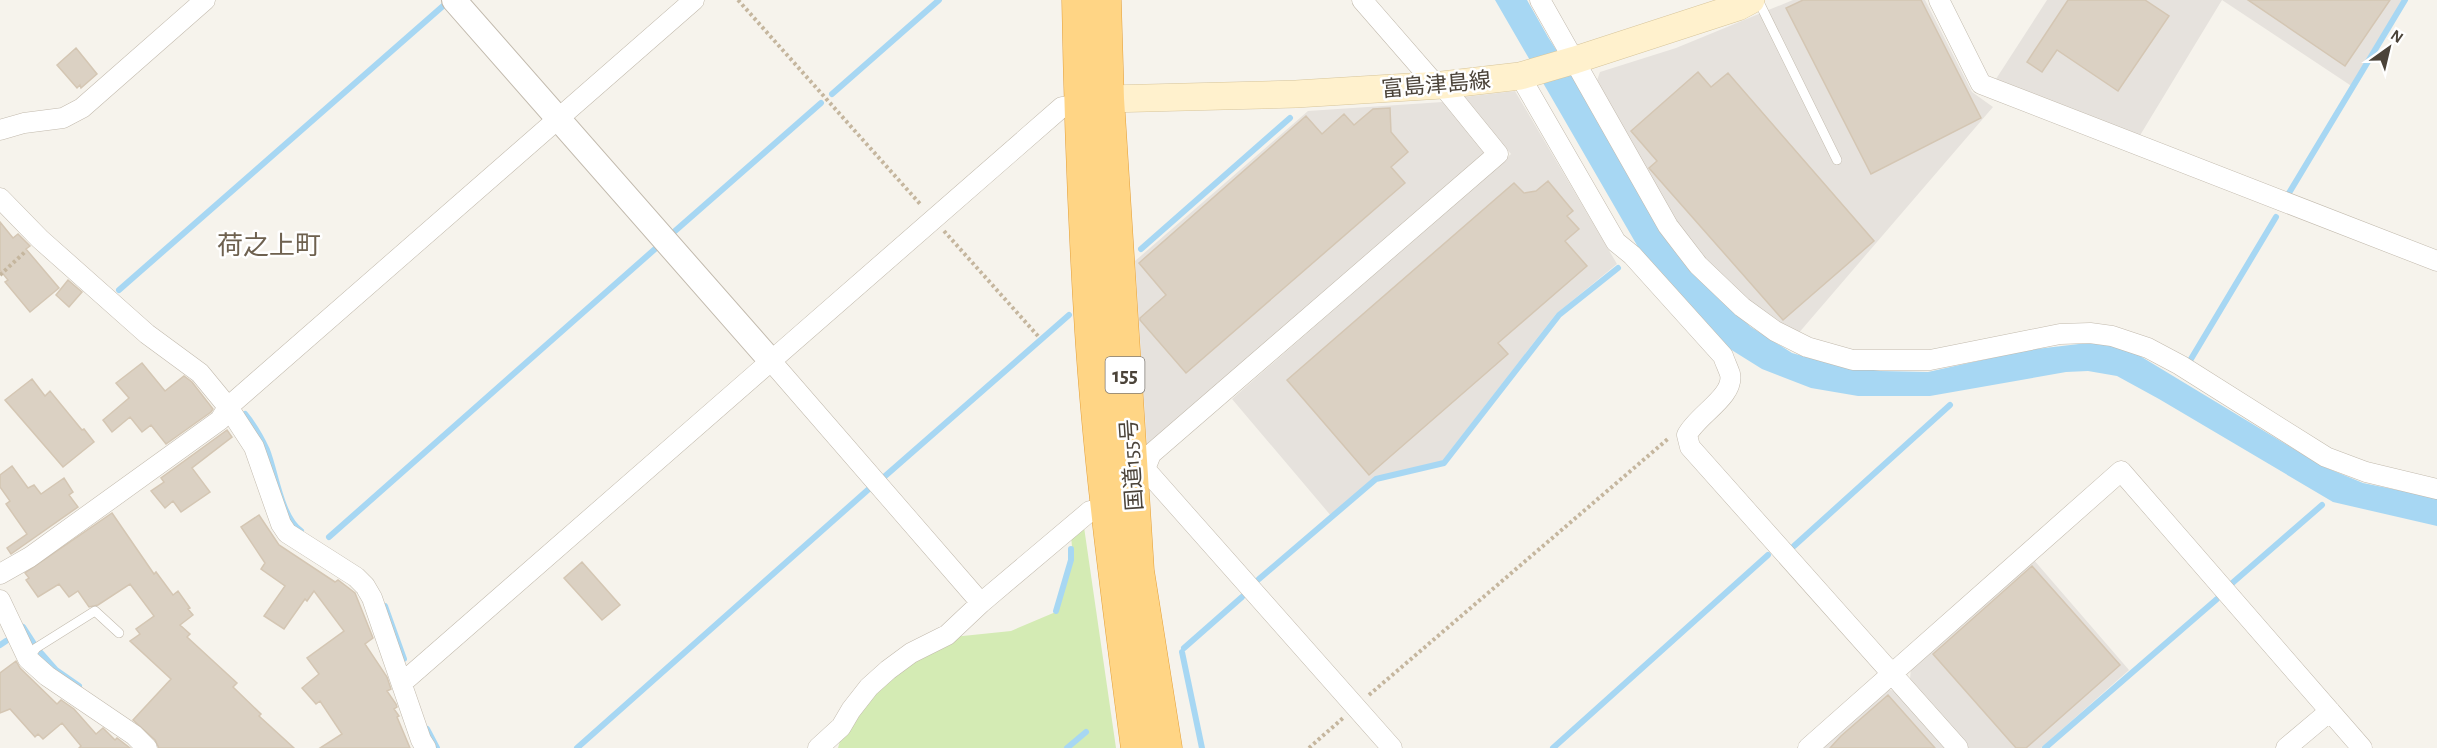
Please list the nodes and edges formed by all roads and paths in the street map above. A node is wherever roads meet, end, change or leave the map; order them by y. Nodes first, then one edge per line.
1 (205, 0) edge
2 (454, 0) edge
3 (694, 0) edge
4 (738, 0) edge
5 (1078, 0) edge
6 (1106, 0) edge
7 (1362, 0) edge
8 (1540, 0) edge
9 (1750, 0) edge
10 (1758, 0) edge
11 (1939, 0) edge
12 (1575, 60) junction
13 (1520, 76) junction
14 (1439, 85) junction
15 (1094, 102) junction
16 (558, 119) junction
17 (0, 130) edge
18 (1838, 160) dead end
19 (0, 198) edge
20 (933, 218) junction
21 (39, 238) junction
22 (2437, 261) edge
23 (0, 275) edge
24 (1038, 336) dead end
25 (771, 361) junction
26 (228, 406) junction
27 (1692, 424) junction
28 (1138, 469) junction
29 (2437, 489) edge
30 (1107, 510) junction
31 (0, 574) edge
32 (0, 600) edge
33 (981, 603) junction
34 (119, 633) dead end
35 (28, 659) junction
36 (1893, 674) junction
37 (402, 683) junction
38 (1356, 707) junction
39 (2330, 711) junction
40 (419, 746) edge
41 (147, 748) edge
42 (818, 748) edge
43 (1137, 748) edge
44 (1166, 748) edge
45 (1309, 748) edge
46 (1392, 748) edge
47 (1808, 748) edge
48 (1958, 748) edge
49 (2286, 748) edge
50 (2362, 748) edge

1 - 17 street
2 - 16 street
3 - 16 street
4 - 20 path
5 - 15 highway, 国道155号 / 155
6 - 15 highway, 国道155号 / 155
7 - 14 street
8 - 12 street
9 - 12 main road, 富島津島線
10 - 18 lane
11 - 22 street
12 - 13 main road, 富島津島線
12 - 29 street
13 - 14 main road, 富島津島線
13 - 27 street
14 - 15 main road, 富島津島線
14 - 28 street
15 - 20 street
15 - 28 highway, 国道155号 / 155
15 - 30 highway, 国道155号 / 155
16 - 25 street
16 - 26 street
19 - 21 street
20 - 24 path
20 - 25 street
21 - 23 path
21 - 26 street
25 - 33 street
25 - 37 street
26 - 31 street
26 - 37 street
27 - 36 street
27 - 38 path
28 - 38 street
28 - 44 highway, 国道155号 / 155
30 - 33 street
30 - 43 highway, 国道155号 / 155
32 - 35 street
33 - 42 street
34 - 35 lane
35 - 41 street
36 - 39 street
36 - 47 street
36 - 48 street
37 - 40 street
38 - 45 path
38 - 46 street
39 - 49 street
39 - 50 street

